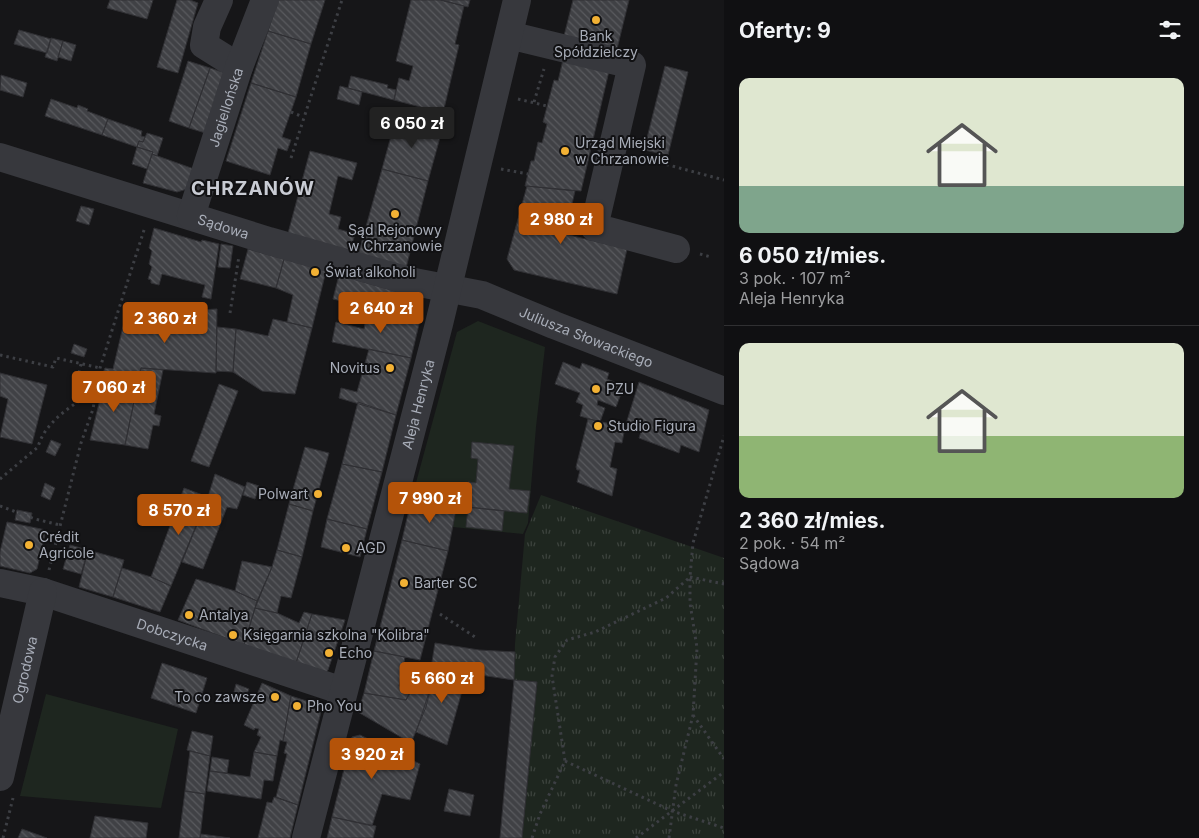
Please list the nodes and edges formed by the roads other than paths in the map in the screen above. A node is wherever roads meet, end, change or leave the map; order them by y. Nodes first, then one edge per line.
1 (219, 0) edge
2 (517, 0) edge
3 (262, 1) edge
4 (509, 35) junction
5 (239, 67) junction
6 (0, 157) edge
7 (191, 216) junction
8 (676, 249) dead end
9 (447, 289) junction
10 (724, 391) edge
11 (0, 583) edge
12 (43, 592) junction
13 (343, 691) junction
14 (0, 777) edge
15 (306, 838) edge

1 - 5 street
2 - 4 street, Aleja Henryka
3 - 5 street, Jagiellońska
4 - 8 street
4 - 9 street, Aleja Henryka
5 - 7 street, Jagiellońska
6 - 7 street, Sądowa
7 - 9 street, Sądowa
9 - 10 street, Juliusza Słowackiego
9 - 13 street, Aleja Henryka
11 - 12 street, Dobczycka
12 - 13 street, Dobczycka
12 - 14 street, Ogrodowa
13 - 15 street, Aleja Henryka

